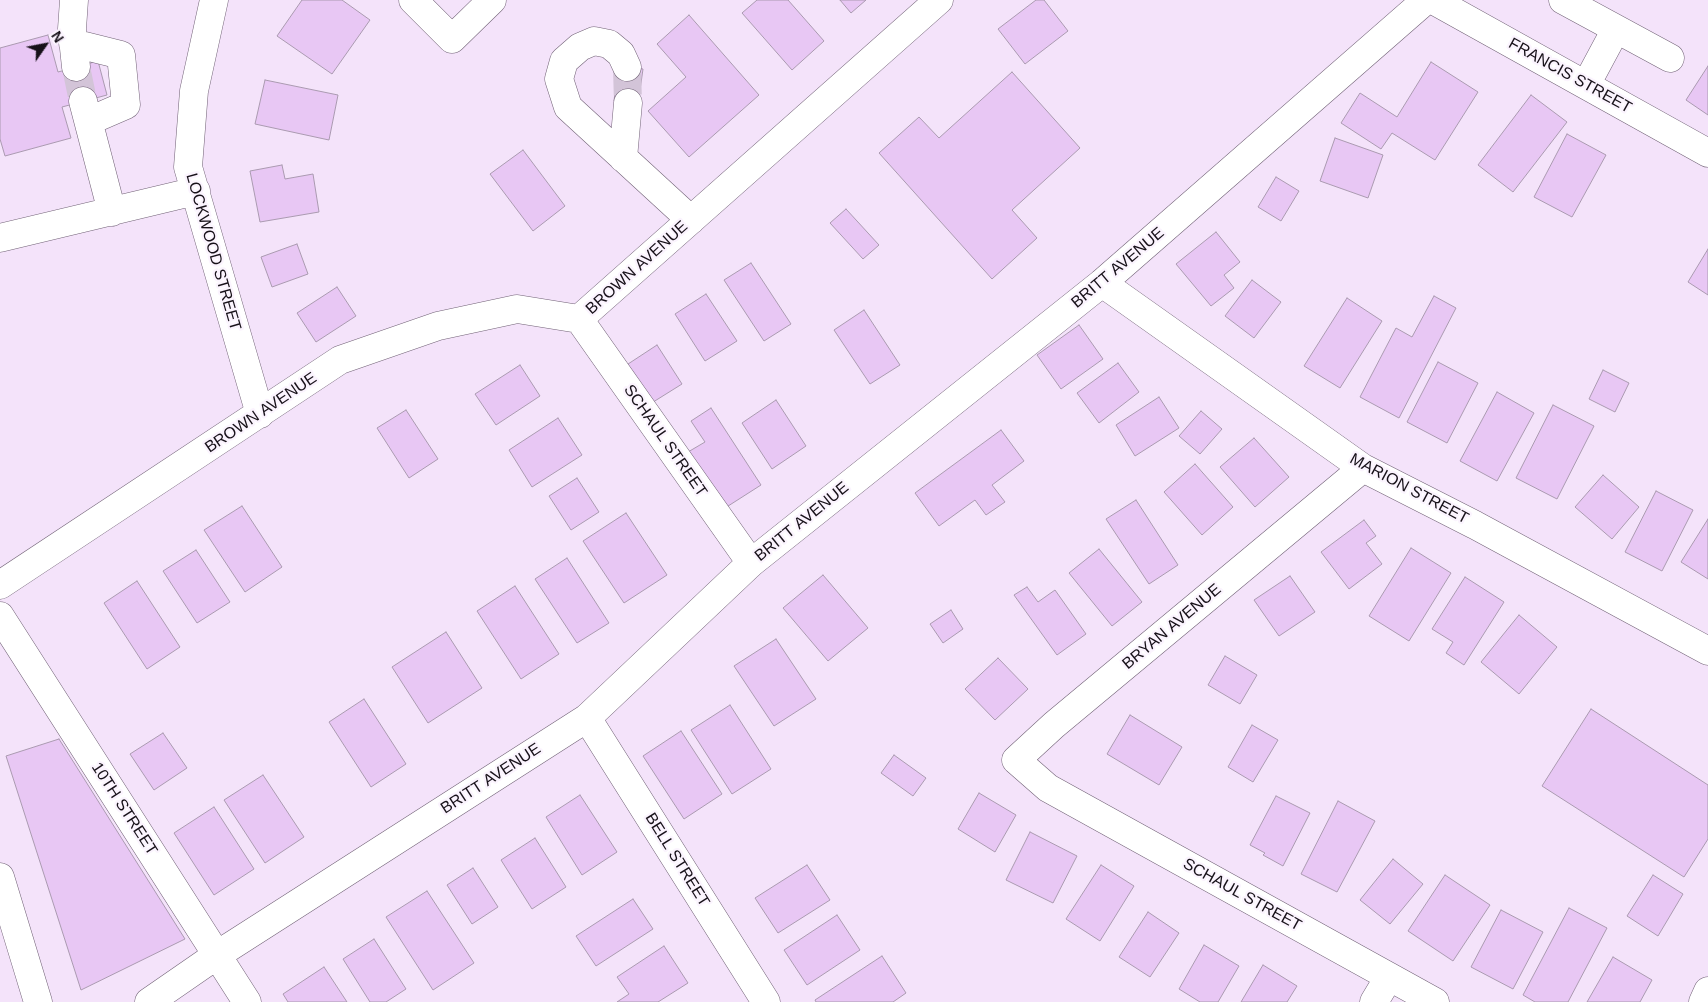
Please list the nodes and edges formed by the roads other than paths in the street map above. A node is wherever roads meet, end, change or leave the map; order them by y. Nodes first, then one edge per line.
1 (74, 0) edge
2 (214, 0) edge
3 (413, 0) edge
4 (492, 0) edge
5 (939, 0) edge
6 (1426, 0) edge
7 (1432, 0) edge
8 (1562, 0) edge
9 (1616, 29) junction
10 (1670, 58) dead end
11 (628, 67) tunnel mouth
12 (1586, 85) junction
13 (628, 103) tunnel mouth
14 (1708, 153) edge
15 (623, 158) junction
16 (196, 191) junction
17 (112, 212) junction
18 (691, 220) junction
19 (0, 238) edge
20 (1102, 283) junction
21 (579, 319) junction
22 (260, 414) junction
23 (1363, 468) junction
24 (751, 563) junction
25 (0, 585) edge
26 (0, 616) edge
27 (1708, 651) edge
28 (587, 718) junction
29 (1048, 788) joint
30 (0, 877) edge
31 (217, 955) junction
32 (1389, 977) junction
33 (1708, 991) edge
34 (38, 1002) edge
35 (149, 1002) edge
36 (247, 1002) edge
37 (766, 1002) edge
38 (1374, 1002) edge
39 (1435, 1002) edge
40 (1702, 1002) edge

1 - 17 street
2 - 16 street, LOCKWOOD STREET
3 - 4 street
5 - 18 street, BROWN AVENUE
6 - 20 street, BRITT AVENUE
7 - 12 street, FRANCIS STREET
8 - 9 street
9 - 10 street
9 - 12 street
11 - 15 street
12 - 14 street, FRANCIS STREET
13 - 15 street
15 - 18 street
16 - 17 street
16 - 22 street, LOCKWOOD STREET
17 - 19 street
18 - 21 street, BROWN AVENUE
20 - 23 street, MARION STREET
20 - 24 street, BRITT AVENUE
21 - 22 street, BROWN AVENUE
21 - 24 street, SCHAUL STREET
22 - 25 street, BROWN AVENUE
23 - 27 street, MARION STREET
23 - 29 street, BRYAN AVENUE
24 - 28 street, BRITT AVENUE
26 - 31 street, 10TH STREET
28 - 31 street, BRITT AVENUE
28 - 37 street, BELL STREET
29 - 32 street, SCHAUL STREET
30 - 34 street
31 - 35 street, BRITT AVENUE
31 - 36 street, 10TH STREET
32 - 38 street
32 - 39 street, SCHAUL STREET
33 - 40 street

